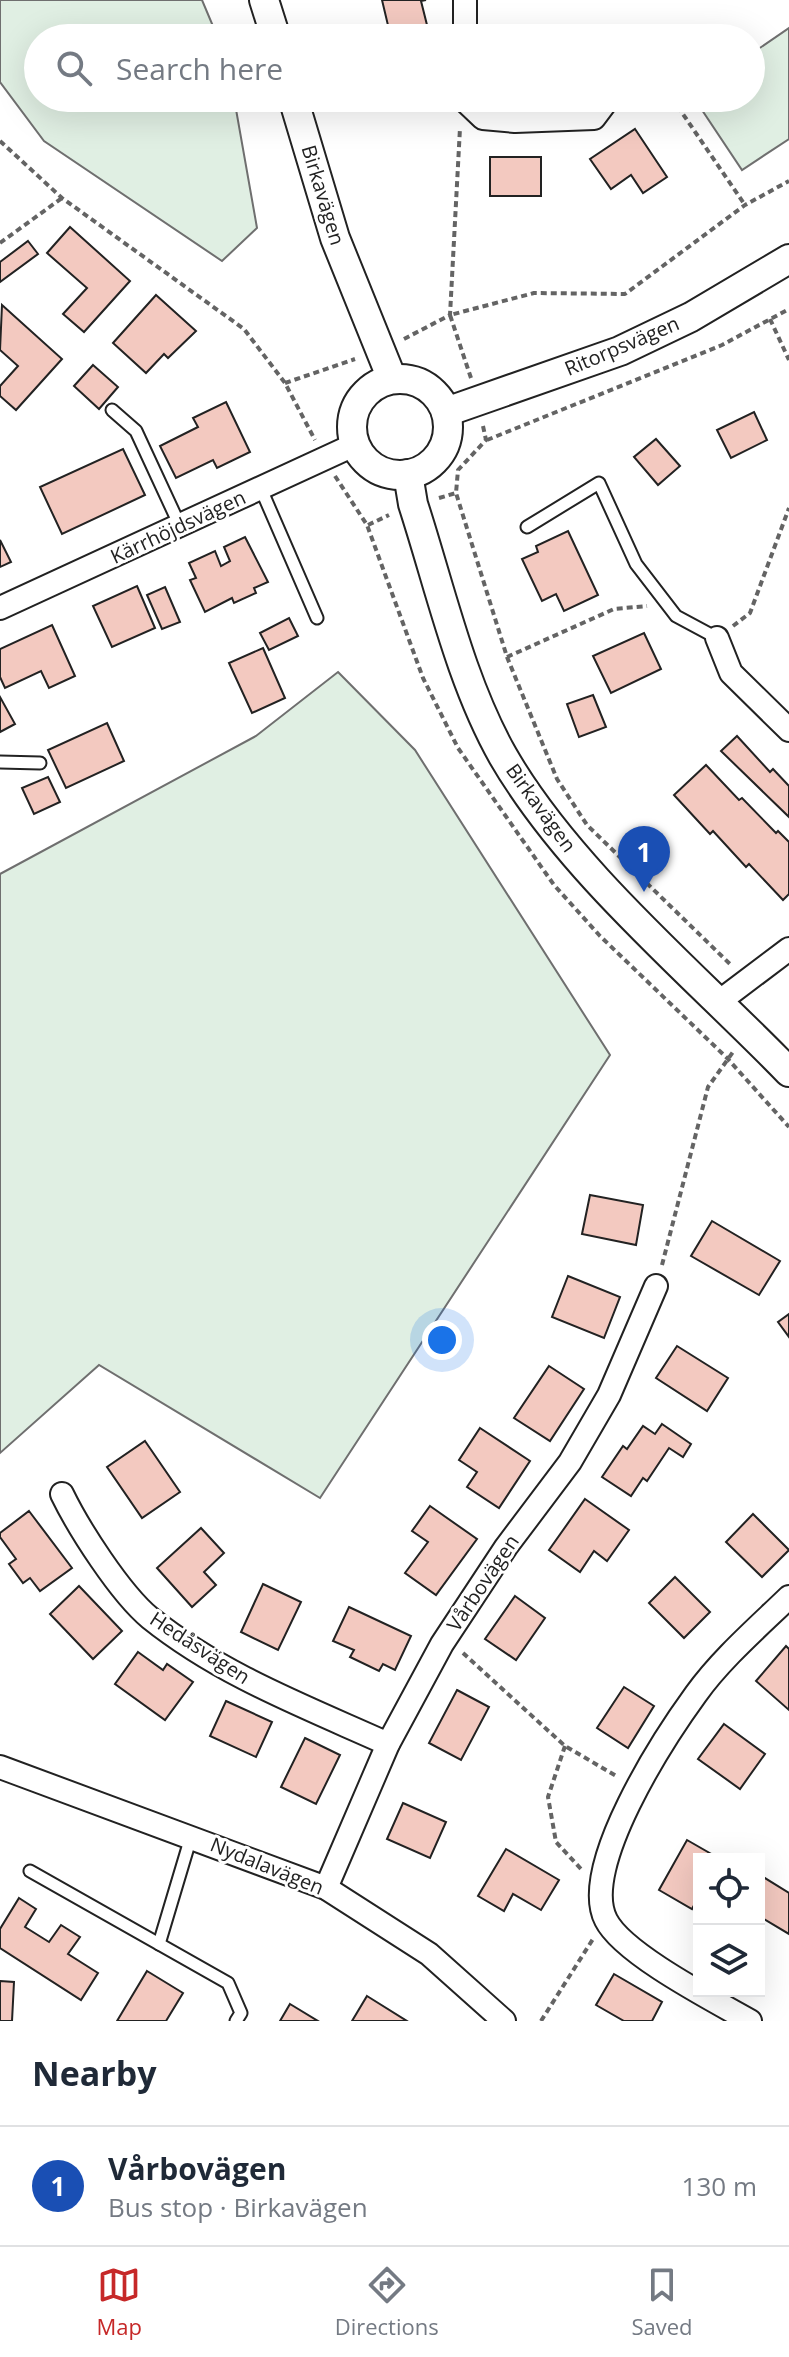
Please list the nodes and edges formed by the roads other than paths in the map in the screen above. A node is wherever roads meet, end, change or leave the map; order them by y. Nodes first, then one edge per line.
1 (264, 0) edge
2 (465, 0) edge
3 (272, 24) edge
4 (465, 24) edge
5 (297, 112) edge
6 (472, 112) edge
7 (598, 112) edge
8 (789, 259) edge
9 (392, 379) junction
10 (112, 410) dead end
11 (446, 412) junction
12 (356, 444) junction
13 (408, 474) junction
14 (261, 489) junction
15 (180, 526) junction
16 (527, 527) dead end
17 (0, 608) edge
18 (317, 618) dead end
19 (717, 638) joint
20 (789, 730) edge
21 (0, 762) edge
22 (40, 763) dead end
23 (789, 949) edge
24 (720, 1001) junction
25 (789, 1072) edge
26 (656, 1286) road end
27 (62, 1494) dead end
28 (789, 1597) edge
29 (388, 1744) junction
30 (0, 1767) edge
31 (192, 1836) junction
32 (30, 1871) dead end
33 (326, 1888) junction
34 (159, 1944) junction
35 (236, 2021) edge
36 (504, 2021) edge
37 (750, 2021) edge

1 - 3 street
2 - 4 street
5 - 9 street, Birkavägen
6 - 7 street
8 - 11 street, Ritorpsvägen
9 - 11 street
9 - 12 street
10 - 15 lane
11 - 13 street
12 - 13 street
12 - 14 street, Kärrhöjdsvägen
13 - 24 street, Birkavägen
14 - 15 street, Kärrhöjdsvägen
14 - 18 lane
15 - 17 street, Kärrhöjdsvägen
16 - 19 lane
19 - 20 street
21 - 22 lane
23 - 24 street
24 - 25 street, Birkavägen
26 - 29 street, Vårbovägen
27 - 29 street, Hedåsvägen
28 - 37 street
29 - 33 street, Vårbovägen
30 - 31 street, Nydalavägen
31 - 33 street, Nydalavägen
31 - 34 lane
32 - 34 lane
33 - 36 street, Nydalavägen
34 - 35 lane

